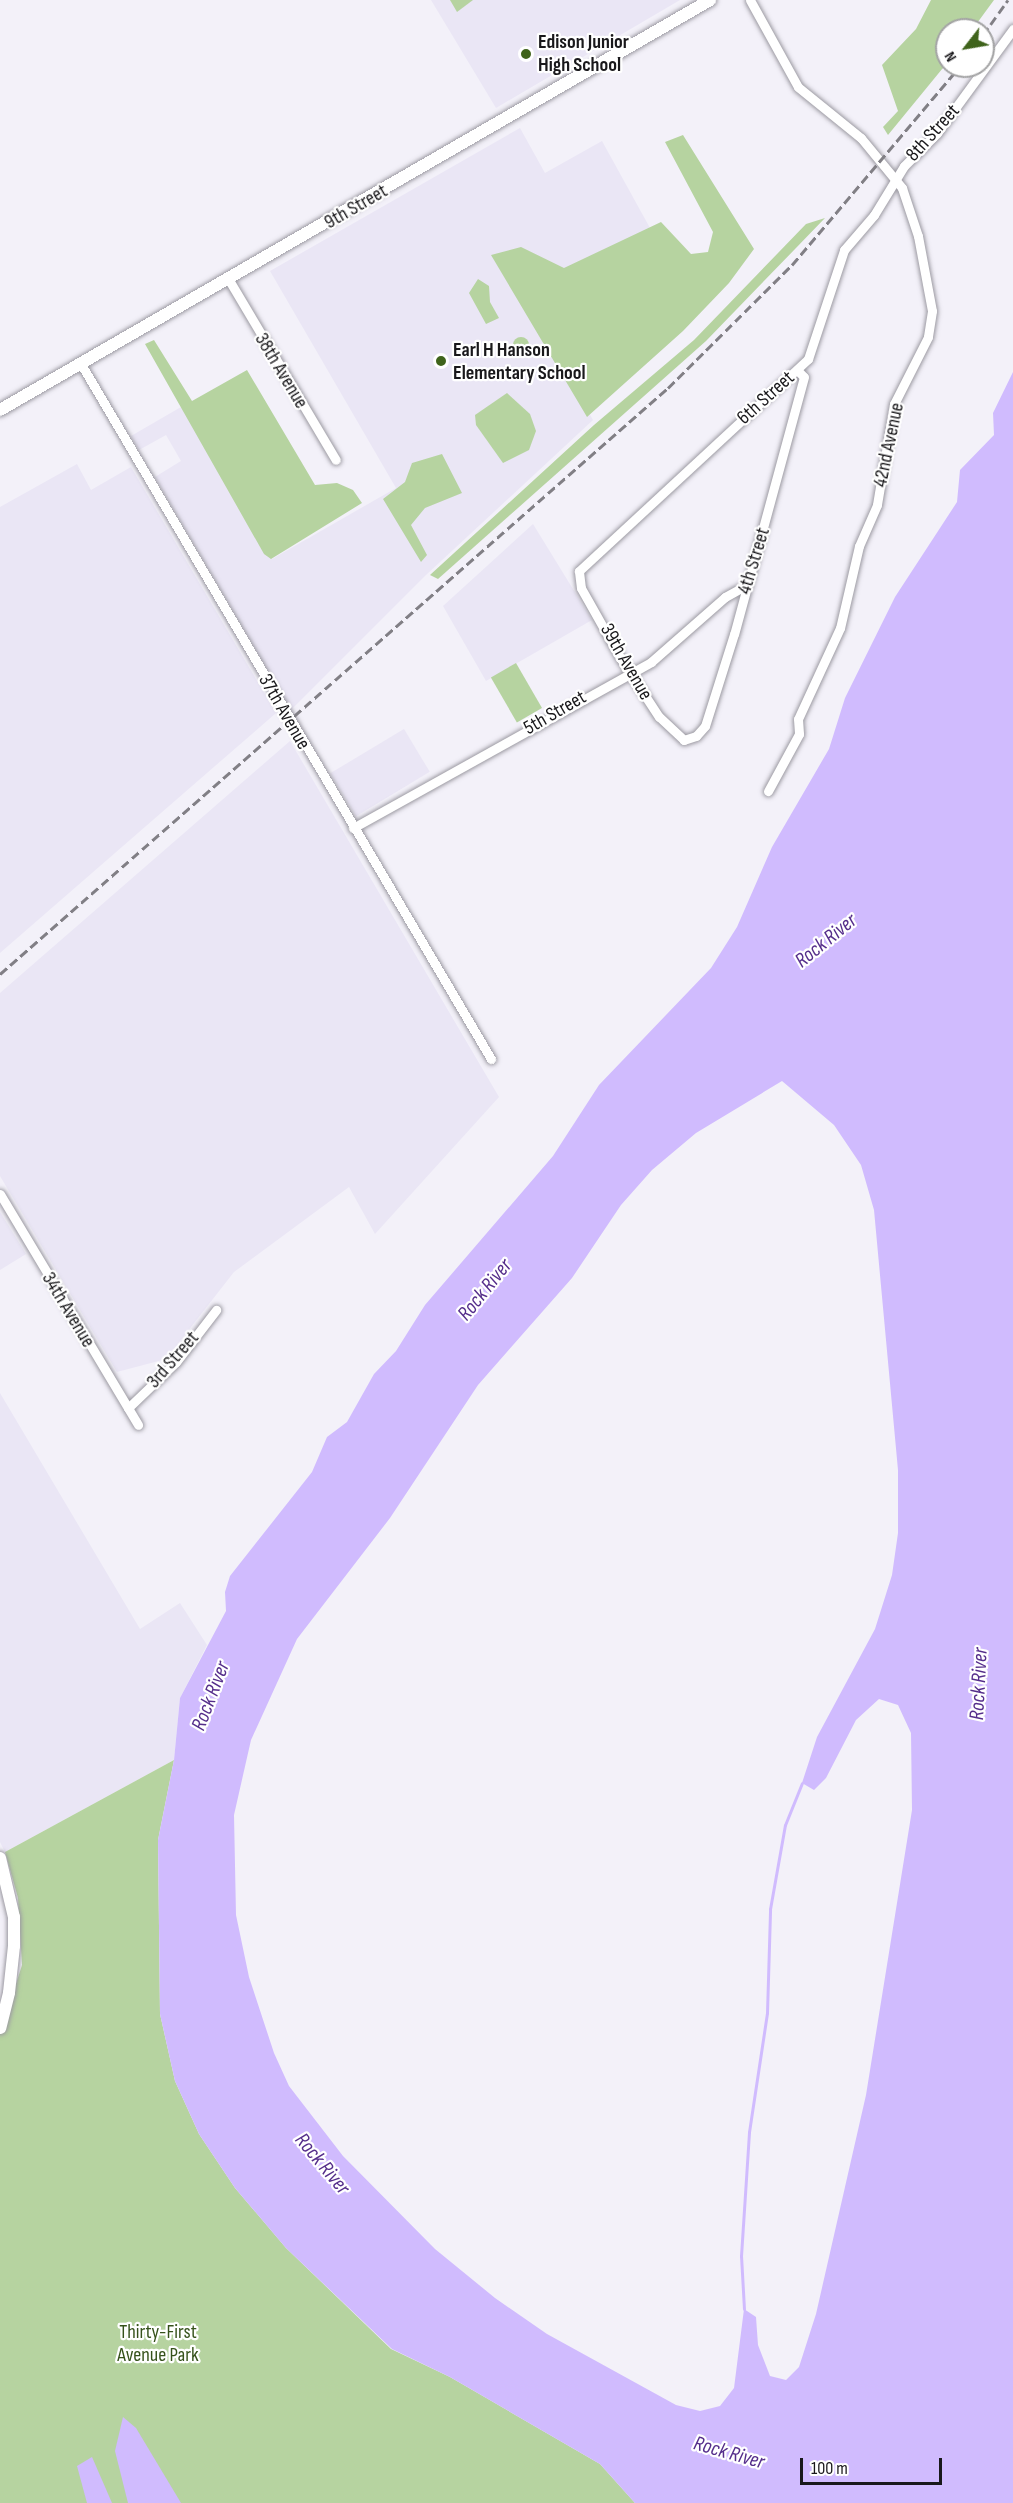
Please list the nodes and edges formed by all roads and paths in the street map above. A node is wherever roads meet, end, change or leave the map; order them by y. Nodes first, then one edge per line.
1 (710, 0) edge
2 (750, 0) edge
3 (696, 4) edge
4 (1013, 29) edge
5 (895, 178) junction
6 (229, 280) junction
7 (81, 364) junction
8 (798, 371) junction
9 (0, 410) edge
10 (336, 460) dead end
11 (578, 576) joint
12 (747, 585) junction
13 (629, 672) junction
14 (684, 740) joint
15 (768, 792) dead end
16 (353, 828) junction
17 (490, 1059) dead end
18 (0, 1194) edge
19 (216, 1310) dead end
20 (128, 1408) junction
21 (138, 1425) dead end
22 (0, 1858) edge
23 (0, 2028) edge

1 - 3 street, 9th Street
2 - 5 street, 42nd Avenue
3 - 6 street, 9th Street
4 - 5 street, 8th Street
5 - 8 street, 6th Street
5 - 15 street, 42nd Avenue
6 - 7 street, 9th Street
6 - 10 street, 38th Avenue
7 - 9 street, 9th Street
7 - 16 street, 37th Avenue
8 - 11 street, 6th Street
8 - 12 street, 4th Street
11 - 13 street, 39th Avenue
12 - 13 street, 5th Street
12 - 14 street, 4th Street
13 - 14 street, 39th Avenue
13 - 16 street, 5th Street
16 - 17 street, 37th Avenue
18 - 20 street, 34th Avenue
19 - 20 street, 3rd Street
20 - 21 street, 34th Avenue
22 - 23 street

